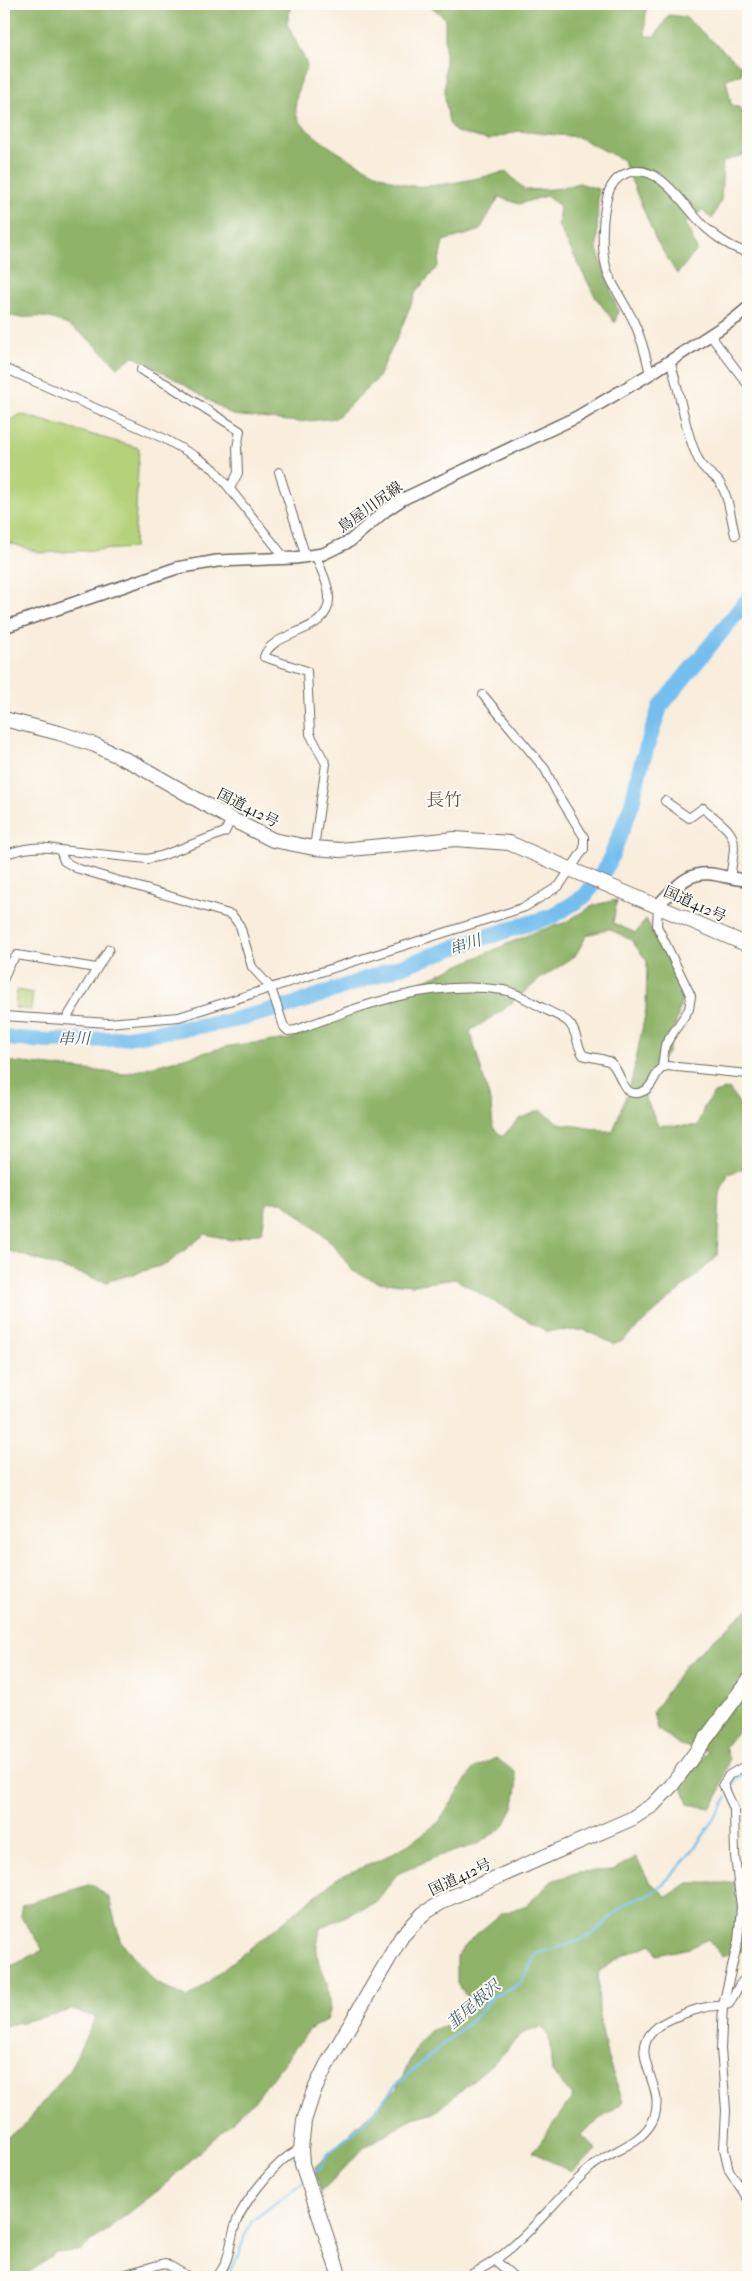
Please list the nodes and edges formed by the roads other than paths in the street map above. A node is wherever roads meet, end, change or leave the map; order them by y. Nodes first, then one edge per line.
1 (748, 252) edge
2 (748, 308) edge
3 (710, 335) junction
4 (670, 361) junction
5 (4, 368) edge
6 (141, 370) dead end
7 (650, 374) junction
8 (748, 385) edge
9 (279, 472) dead end
10 (230, 488) junction
11 (735, 535) dead end
12 (311, 556) junction
13 (285, 558) junction
14 (4, 627) edge
15 (483, 695) dead end
16 (4, 719) edge
17 (665, 801) dead end
18 (231, 819) junction
19 (314, 848) junction
20 (60, 850) junction
21 (4, 856) edge
22 (575, 871) junction
23 (730, 878) junction
24 (748, 880) edge
25 (658, 905) junction
26 (748, 945) edge
27 (109, 949) dead end
28 (96, 968) junction
29 (4, 978) edge
30 (271, 990) junction
31 (4, 1016) edge
32 (66, 1019) junction
33 (662, 1067) junction
34 (748, 1074) edge
35 (748, 1681) edge
36 (748, 1764) edge
37 (748, 1975) edge
38 (723, 2005) junction
39 (300, 2149) junction
40 (748, 2199) edge
41 (496, 2261) junction
42 (115, 2277) edge
43 (189, 2277) edge
44 (216, 2277) edge
45 (340, 2277) edge
46 (465, 2277) edge
47 (514, 2277) edge

1 - 7 street
2 - 3 main road, 鳥屋川尻線
3 - 4 main road, 鳥屋川尻線
3 - 8 street
4 - 7 main road, 鳥屋川尻線
4 - 11 street
5 - 10 street
6 - 10 street
7 - 12 main road, 鳥屋川尻線
9 - 12 street
10 - 13 street
12 - 13 main road, 鳥屋川尻線
12 - 19 street
13 - 14 main road, 鳥屋川尻線
15 - 22 street
16 - 18 highway, 国道412号
17 - 23 street
18 - 19 highway, 国道412号
18 - 20 street
19 - 22 highway, 国道412号
20 - 21 street
20 - 30 street
22 - 25 highway, 国道412号
22 - 30 street
23 - 24 main road
23 - 25 main road
25 - 26 highway, 国道412号
25 - 33 street
27 - 28 street
28 - 29 street
28 - 32 street
30 - 32 street
30 - 33 street
31 - 32 street
33 - 34 street
35 - 39 highway, 国道412号
36 - 38 street
37 - 38 street
38 - 40 street
38 - 41 street
39 - 44 street
39 - 45 highway, 国道412号
41 - 46 street
41 - 47 street
42 - 43 street

